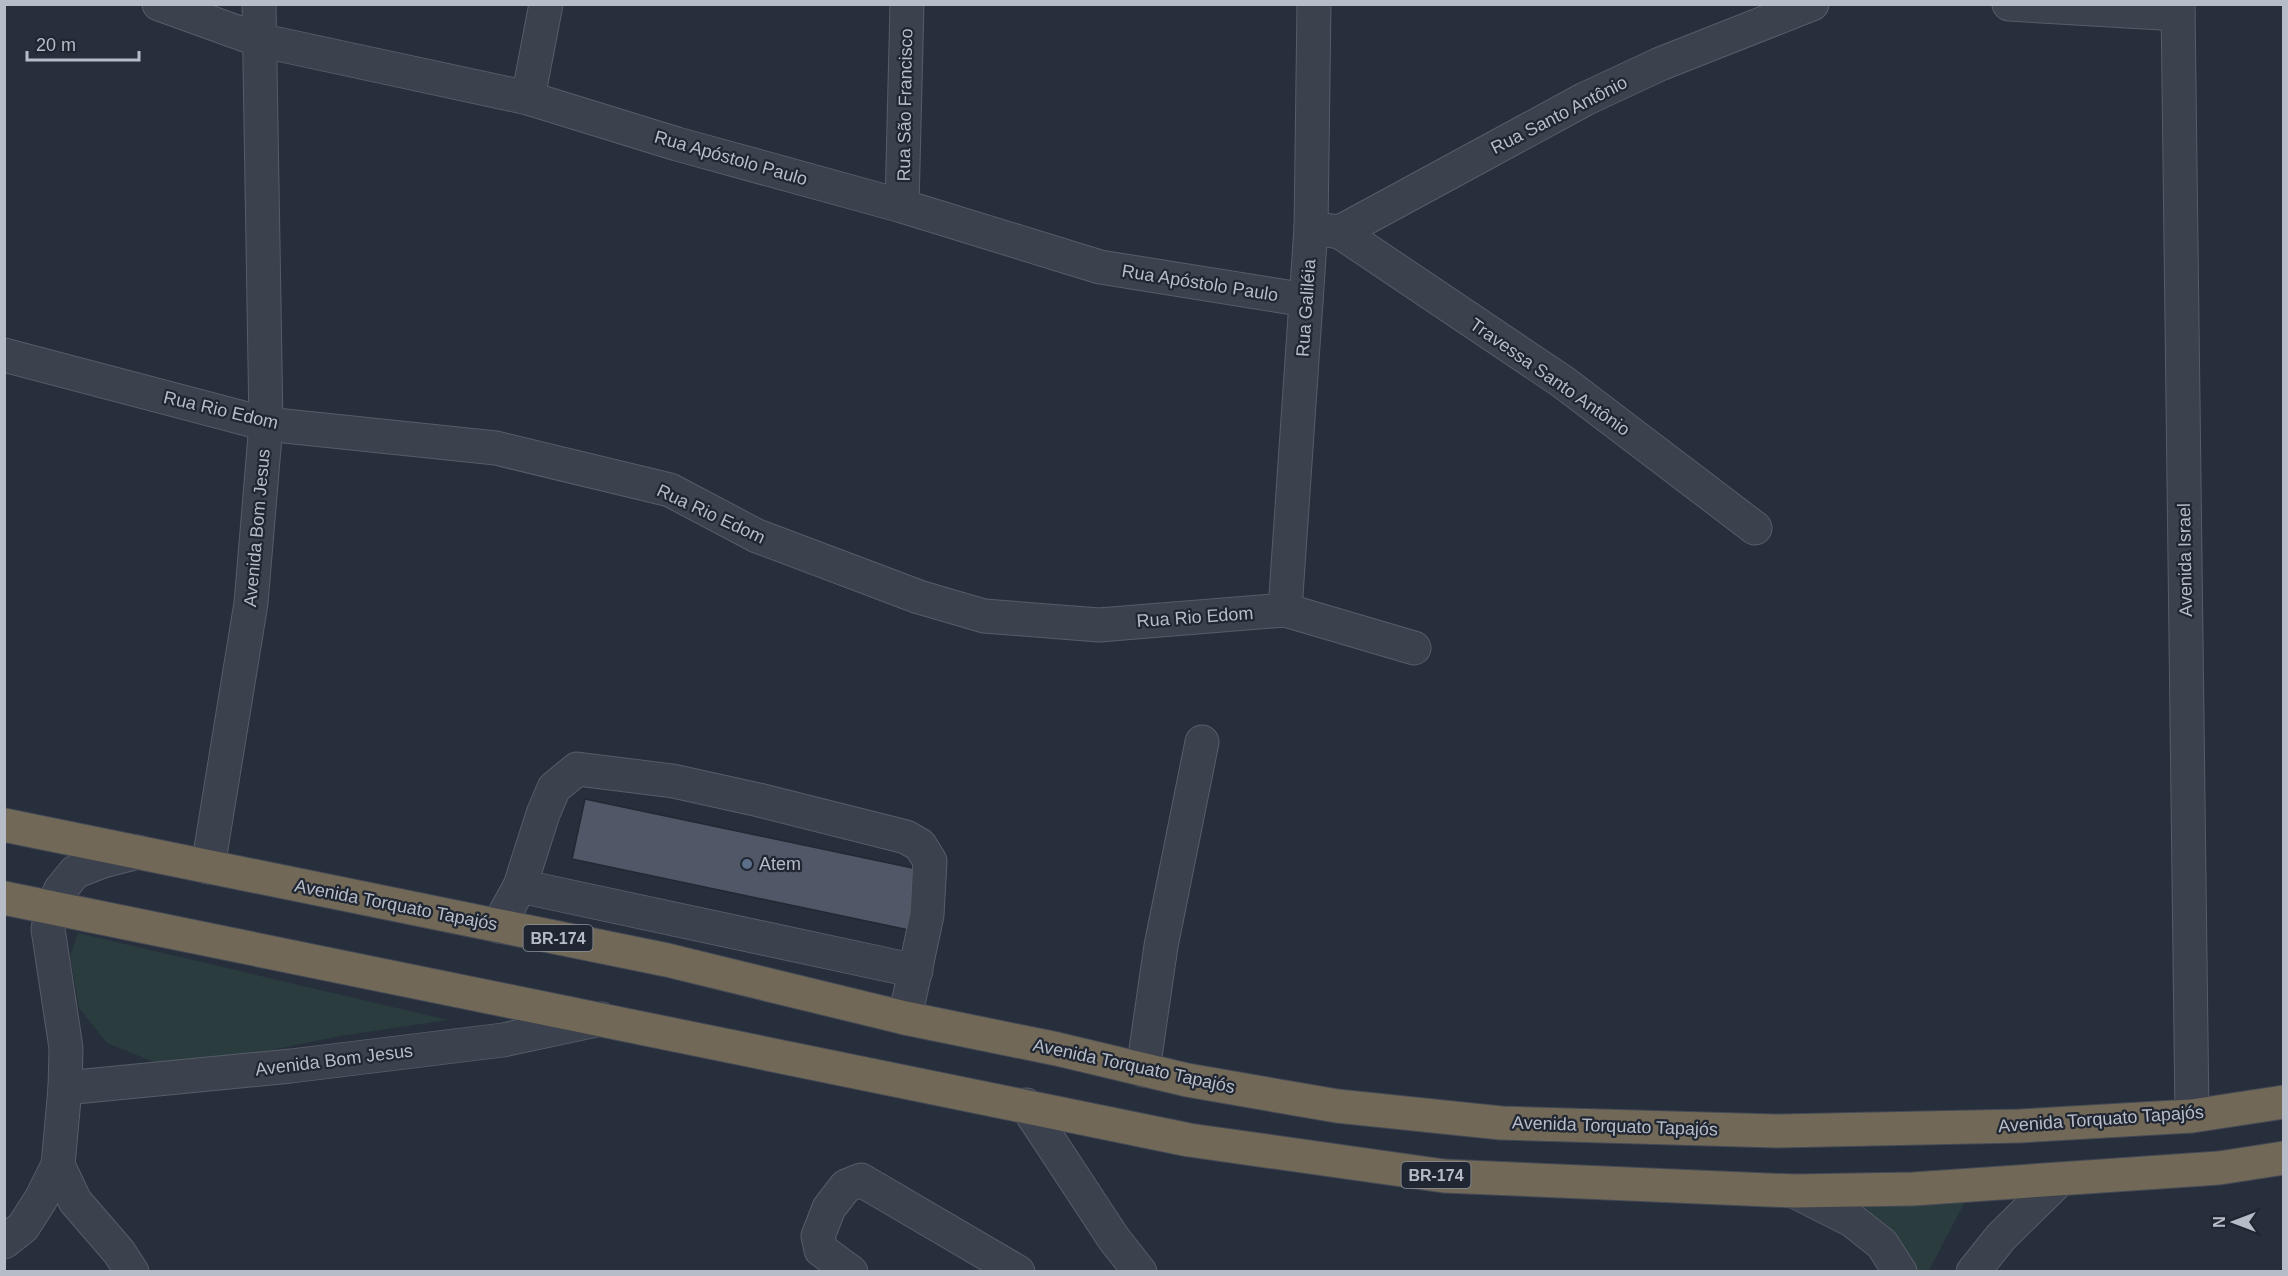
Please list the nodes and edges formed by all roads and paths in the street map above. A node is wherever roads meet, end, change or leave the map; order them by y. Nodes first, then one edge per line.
1 (159, 4) edge
2 (259, 4) edge
3 (546, 4) edge
4 (907, 4) edge
5 (1314, 4) edge
6 (1812, 4) edge
7 (2009, 4) edge
8 (2178, 9) edge
9 (259, 40) junction
10 (528, 98) junction
11 (902, 206) junction
12 (1326, 230) junction
13 (1306, 300) junction
14 (4, 355) edge
15 (266, 424) junction
16 (1755, 528) dead end
17 (1285, 610) junction
18 (1414, 648) dead end
19 (1202, 742) dead end
20 (4, 825) edge
21 (138, 852) junction
22 (208, 867) junction
23 (520, 886) junction
24 (4, 898) edge
25 (52, 908) junction
26 (498, 926) junction
27 (916, 970) junction
28 (905, 1018) junction
29 (602, 1019) junction
30 (1143, 1070) junction
31 (65, 1088) junction
32 (2283, 1102) edge
33 (1026, 1105) junction
34 (2192, 1116) junction
35 (2283, 1158) edge
36 (58, 1165) junction
37 (2059, 1180) junction
38 (1794, 1191) junction
39 (4, 1242) edge
40 (1135, 1268) edge
41 (132, 1272) edge
42 (851, 1272) edge
43 (1018, 1272) edge
44 (1900, 1272) edge
45 (1973, 1272) edge

1 - 9 street, Rua Apóstolo Paulo
2 - 9 street, Avenida Bom Jesus
3 - 10 street
4 - 11 street, Rua São Francisco
5 - 12 street, Rua Galiléia
6 - 12 street, Rua Santo Antônio
7 - 8 street
8 - 34 street, Avenida Israel
9 - 10 street, Rua Apóstolo Paulo
9 - 15 street, Avenida Bom Jesus
10 - 11 street, Rua Apóstolo Paulo
11 - 13 street, Rua Apóstolo Paulo
12 - 13 street, Rua Galiléia
12 - 16 street, Travessa Santo Antônio
13 - 17 street, Rua Galiléia
14 - 15 street, Rua Rio Edom
15 - 17 street, Rua Rio Edom
15 - 22 street, Avenida Bom Jesus
17 - 18 street, Rua Rio Edom
19 - 30 street
20 - 21 highway, Avenida Torquato Tapajós / BR-174
21 - 22 highway, Avenida Torquato Tapajós / BR-174
21 - 25 street
22 - 26 highway, Avenida Torquato Tapajós / BR-174
23 - 26 street
23 - 27 street
23 - 27 street
24 - 25 highway, BR-174
25 - 29 highway, BR-174
25 - 31 street
26 - 28 highway, Avenida Torquato Tapajós / BR-174
27 - 28 street
28 - 30 highway, Avenida Torquato Tapajós / BR-174
29 - 31 street, Avenida Bom Jesus
29 - 33 highway, BR-174
30 - 34 highway, Avenida Torquato Tapajós / BR-174
31 - 36 street
32 - 34 highway, Avenida Torquato Tapajós / BR-174
33 - 38 highway, BR-174
33 - 40 street
35 - 37 highway, BR-174
36 - 39 street
36 - 41 street
37 - 38 highway, BR-174
37 - 45 street
38 - 44 street
42 - 43 street

